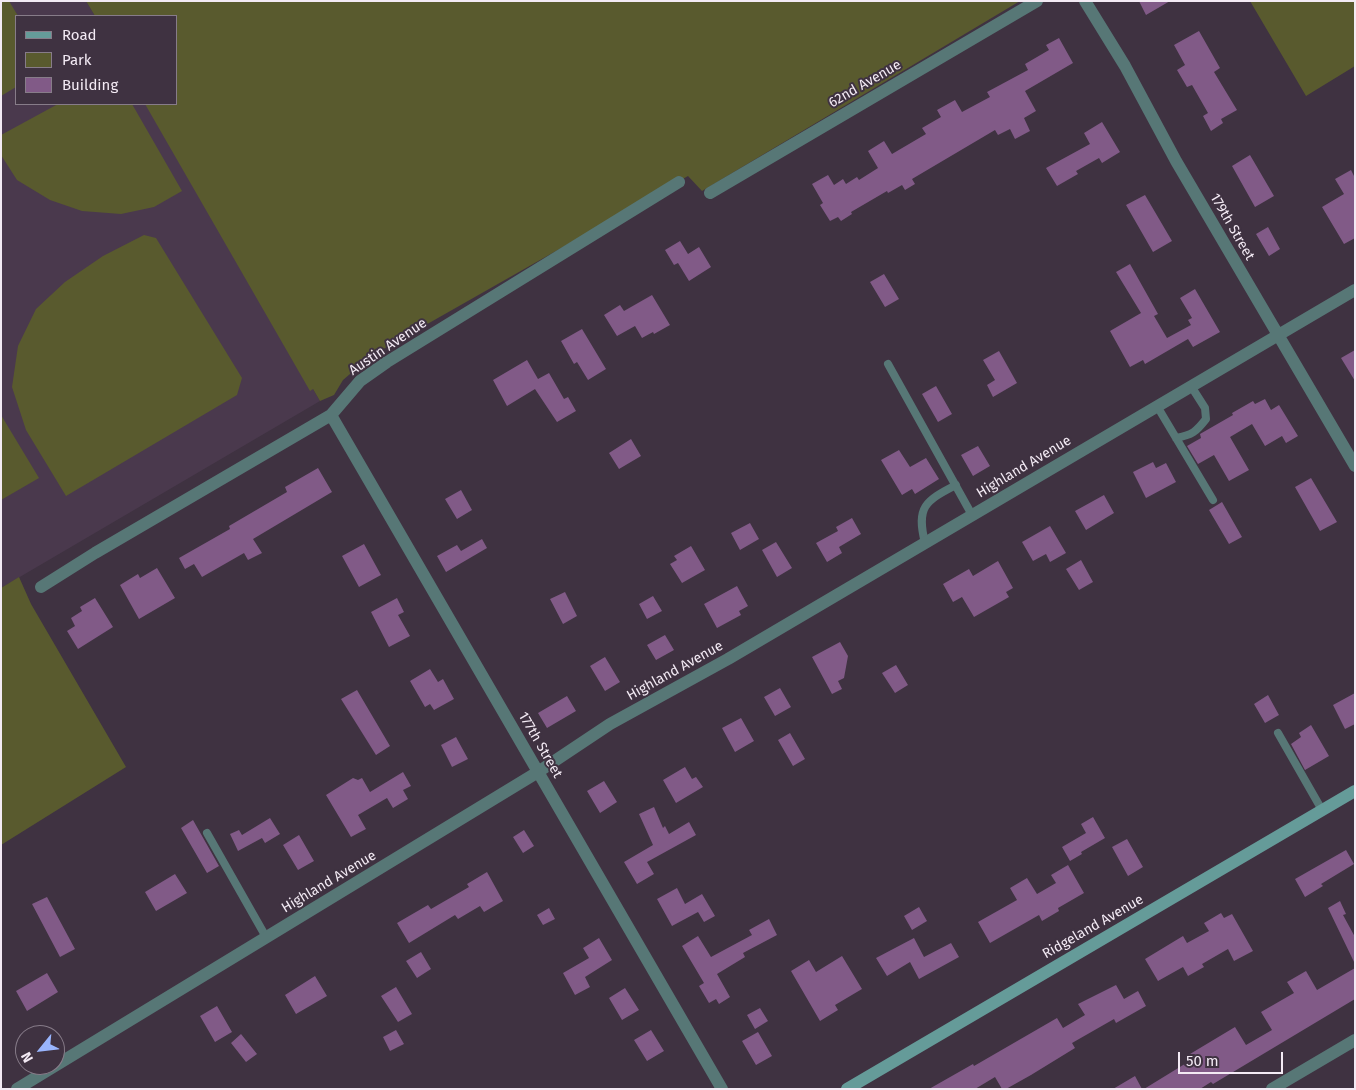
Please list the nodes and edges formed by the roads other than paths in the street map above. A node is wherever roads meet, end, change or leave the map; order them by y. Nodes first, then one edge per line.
1 (1036, 1) edge
2 (1085, 1) edge
3 (679, 182) dead end
4 (710, 193) dead end
5 (1355, 290) edge
6 (1278, 336) junction
7 (888, 364) dead end
8 (1191, 386) junction
9 (1157, 406) junction
10 (332, 415) junction
11 (1176, 438) junction
12 (1355, 466) edge
13 (956, 485) junction
14 (1214, 500) dead end
15 (972, 515) junction
16 (924, 543) junction
17 (41, 587) dead end
18 (1278, 733) dead end
19 (538, 772) junction
20 (1355, 791) edge
21 (1322, 810) junction
22 (207, 832) dead end
23 (266, 937) junction
24 (1355, 1040) edge
25 (16, 1089) edge
26 (722, 1089) edge
27 (847, 1089) edge
28 (1272, 1089) edge

1 - 4 street, 62nd Avenue
2 - 6 street, 179th Street
3 - 10 street, Austin Avenue
5 - 6 street, Highland Avenue
6 - 8 street, Highland Avenue
6 - 12 street, 179th Street
7 - 13 lane
8 - 9 street, Highland Avenue
8 - 11 lane
9 - 11 lane
9 - 15 street, Highland Avenue
10 - 17 street, Austin Avenue
10 - 19 street, 177th Street
11 - 14 lane
13 - 15 lane
13 - 16 lane
15 - 16 street, Highland Avenue
16 - 19 street, Highland Avenue
18 - 21 lane
19 - 23 street, Highland Avenue
19 - 26 street, 177th Street
20 - 21 street, Ridgeland Avenue
21 - 27 street, Ridgeland Avenue
22 - 23 lane
23 - 25 street, Highland Avenue
24 - 28 street

